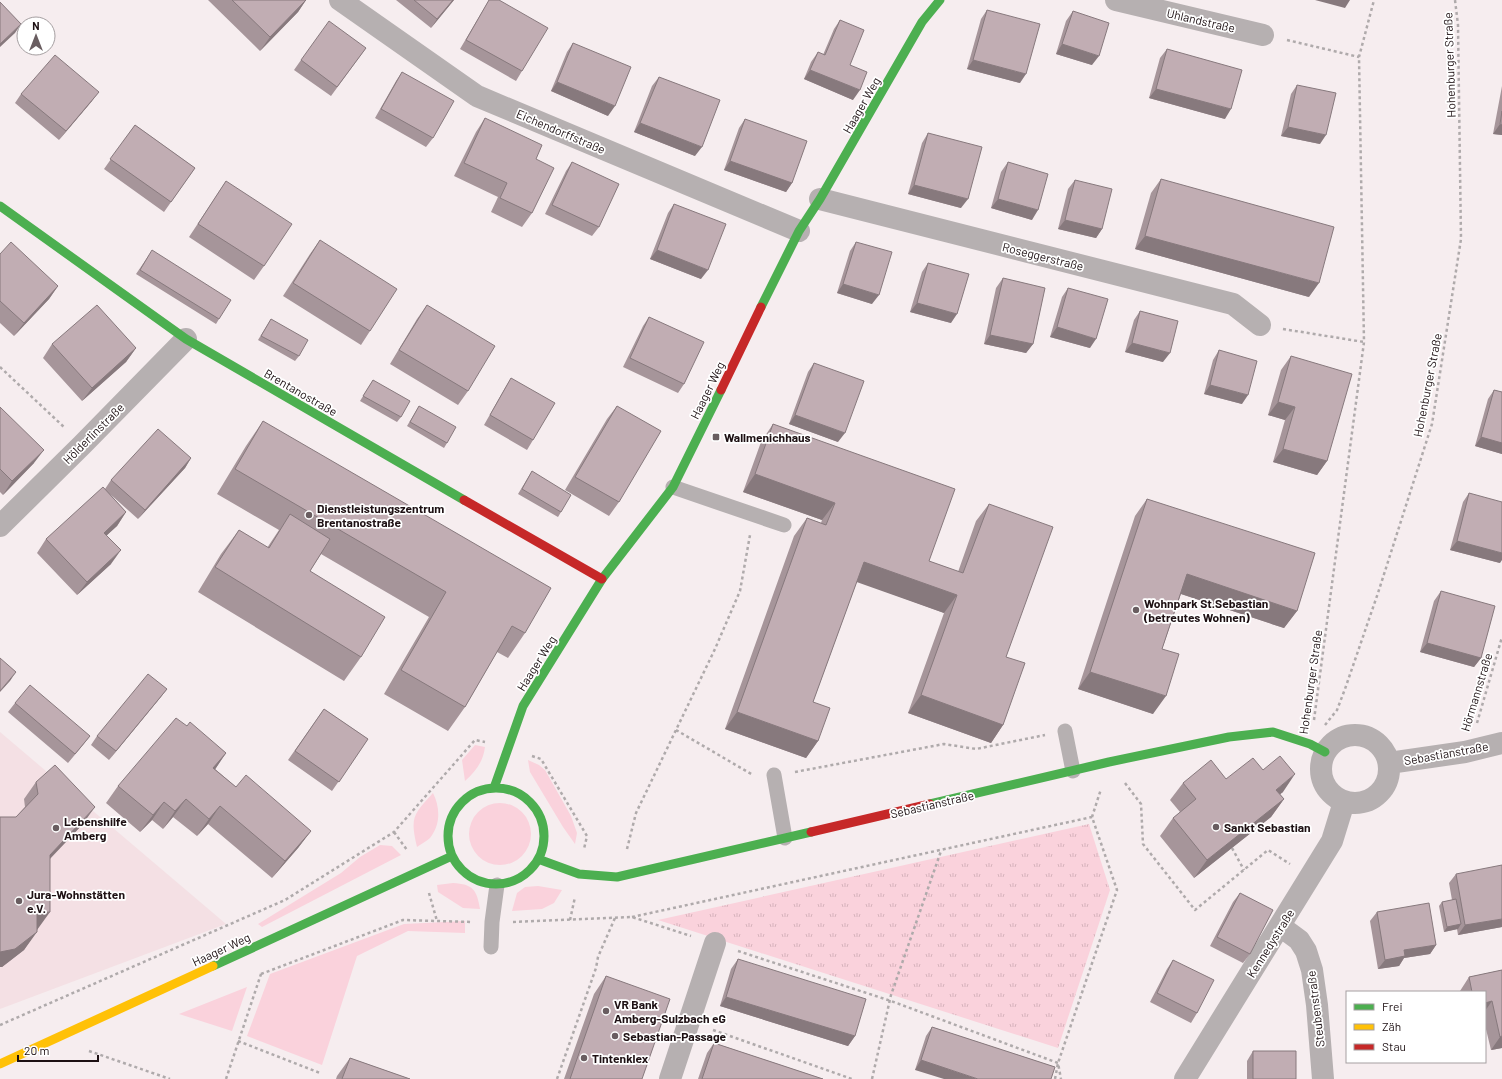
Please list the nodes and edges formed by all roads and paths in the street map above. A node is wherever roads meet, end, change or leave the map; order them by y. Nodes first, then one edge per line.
1 (340, 0) edge
2 (940, 0) edge
3 (1116, 0) edge
4 (1374, 0) edge
5 (1455, 0) edge
6 (1263, 35) joint
7 (1359, 57) junction
8 (820, 199) junction
9 (0, 206) edge
10 (799, 231) junction
11 (1260, 325) joint
12 (186, 339) junction
13 (1364, 342) junction
14 (0, 367) edge
15 (82, 445) junction
16 (673, 487) junction
17 (754, 514) junction
18 (784, 525) dead end
19 (0, 526) edge
20 (602, 579) junction
21 (1502, 637) edge
22 (676, 730) junction
23 (1065, 731) dead end
24 (1028, 738) dead end
25 (1502, 743) edge
26 (1318, 748) junction
27 (1465, 752) junction
28 (1109, 762) junction
29 (1389, 763) junction
30 (1073, 771) junction
31 (774, 775) junction
32 (494, 788) junction
33 (1344, 802) junction
34 (1092, 817) junction
35 (394, 832) dead end
36 (785, 838) junction
37 (1232, 848) edge
38 (941, 851) junction
39 (452, 856) junction
40 (538, 860) junction
41 (1286, 861) dead end
42 (1244, 870) junction
43 (621, 876) junction
44 (497, 885) junction
45 (632, 917) junction
46 (615, 918) junction
47 (492, 922) junction
48 (1280, 926) junction
49 (715, 944) junction
50 (491, 947) dead end
51 (261, 974) junction
52 (254, 977) dead end
53 (890, 1001) junction
54 (690, 1023) junction
55 (0, 1025) edge
56 (238, 1041) junction
57 (90, 1046) dead end
58 (1058, 1063) junction
59 (0, 1064) edge
60 (320, 1073) dead end
61 (170, 1079) edge
62 (226, 1079) edge
63 (558, 1079) edge
64 (670, 1079) edge
65 (852, 1079) edge
66 (872, 1079) edge
67 (1055, 1079) edge
68 (1061, 1079) edge
69 (1185, 1079) edge
70 (1322, 1079) edge

1 - 10 street, Eichendorffstraße
2 - 8 street, Haager Weg
3 - 6 street, Uhlandstraße
4 - 7 path, Hohenburger Straße
5 - 26 path, Hohenburger Straße
6 - 7 path
7 - 13 path, Hohenburger Straße
8 - 10 street, Haager Weg
8 - 11 street, Roseggerstraße
9 - 12 street, Brentanostraße
10 - 16 street, Haager Weg
11 - 13 path
12 - 15 street, Hölderlinstraße
12 - 20 street, Brentanostraße
13 - 26 path, Hohenburger Straße
14 - 15 path
15 - 19 street, Hölderlinstraße
16 - 17 lane
16 - 20 street, Haager Weg
17 - 18 lane
17 - 22 path
20 - 32 street, Haager Weg
21 - 27 path, Hörmannstraße
22 - 31 path
22 - 43 path
23 - 30 lane
24 - 31 path
25 - 27 street, Sebastianstraße
26 - 28 street, Sebastianstraße
26 - 29 street
26 - 33 street
27 - 29 street, Sebastianstraße
28 - 30 street, Sebastianstraße
28 - 34 path
28 - 42 path
29 - 33 street
30 - 36 street, Sebastianstraße
31 - 36 lane
32 - 39 street
32 - 40 street
33 - 48 street, Kennedystraße
34 - 38 path
34 - 58 path
35 - 55 path
36 - 43 street, Sebastianstraße
37 - 42 path
38 - 45 path
38 - 53 path
39 - 44 street
39 - 59 street, Haager Weg
40 - 43 street, Sebastianstraße
40 - 44 street
41 - 42 path
44 - 47 lane
45 - 46 path
45 - 49 path
46 - 47 path
46 - 63 path
47 - 50 lane
47 - 51 path
48 - 69 street, Kennedystraße
48 - 70 street, Steubenstraße
49 - 53 path
49 - 54 street
51 - 52 path
51 - 56 path
53 - 58 path
53 - 66 path
54 - 64 street
54 - 65 path
56 - 60 path
56 - 62 path
57 - 61 path
58 - 67 path
58 - 68 path

